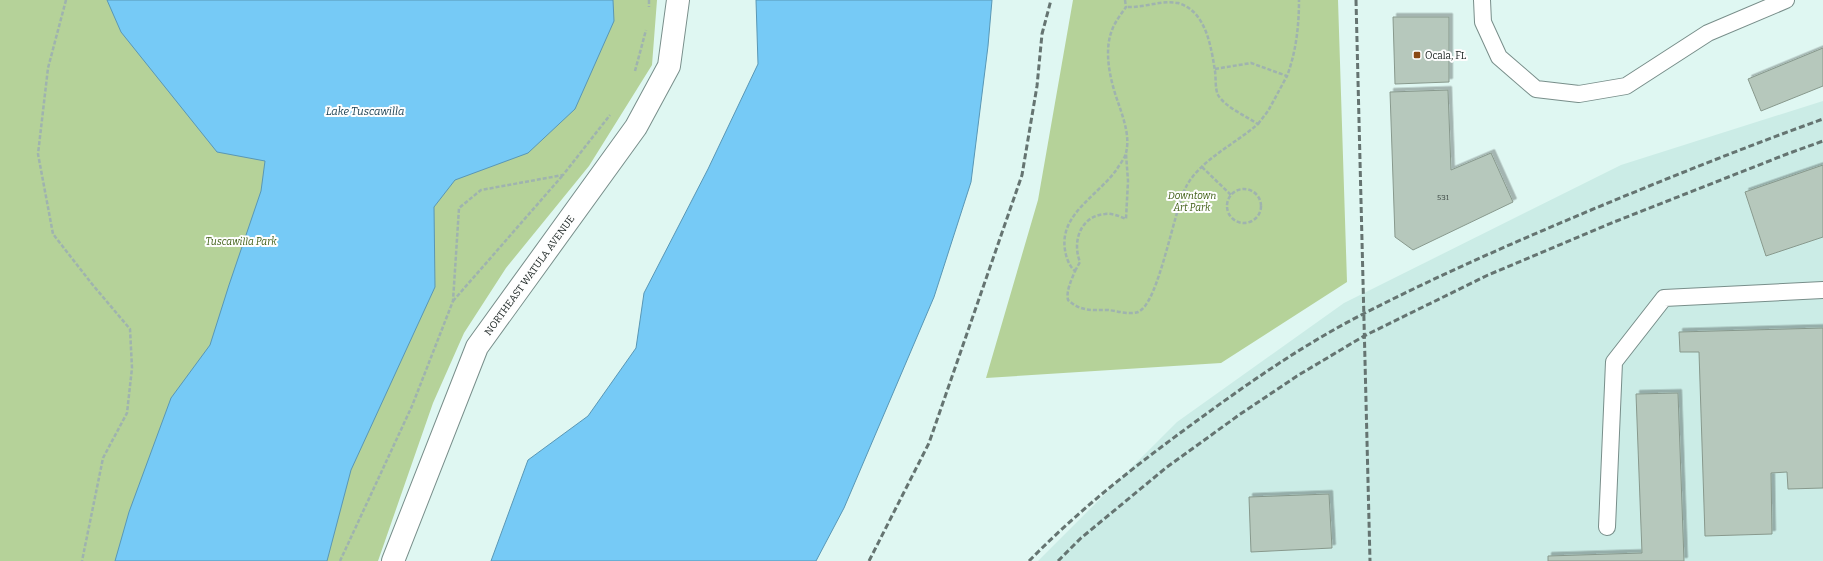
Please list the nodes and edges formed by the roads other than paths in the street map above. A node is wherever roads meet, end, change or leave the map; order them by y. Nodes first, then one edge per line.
1 (678, 0) edge
2 (1482, 0) edge
3 (1786, 0) edge
4 (1823, 290) edge
5 (1607, 527) dead end
6 (393, 561) edge

1 - 6 street, NORTHEAST WATULA AVENUE
2 - 3 lane
4 - 5 lane

